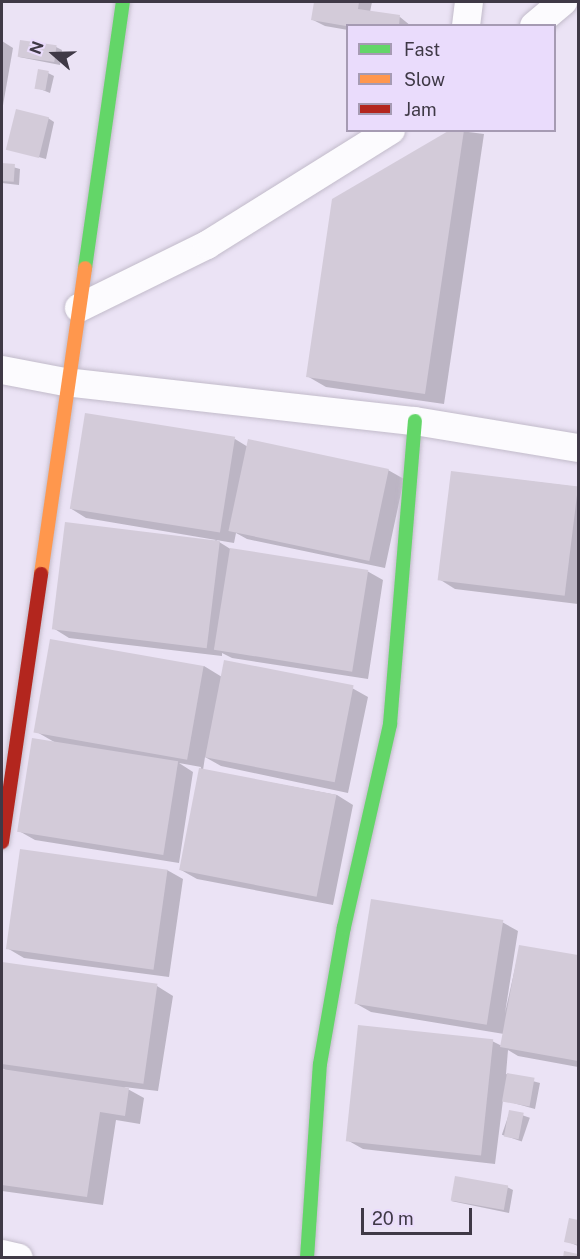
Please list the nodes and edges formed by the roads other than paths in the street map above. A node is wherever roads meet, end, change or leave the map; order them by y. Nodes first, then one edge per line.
1 (123, 2) edge
2 (469, 2) edge
3 (564, 2) edge
4 (466, 24) edge
5 (536, 24) edge
6 (388, 132) edge
7 (79, 308) junction
8 (2, 370) edge
9 (65, 382) junction
10 (415, 422) junction
11 (579, 448) edge
12 (2, 842) edge
13 (2, 1254) edge
14 (19, 1257) edge
15 (307, 1257) edge

1 - 7 street
2 - 4 street
3 - 5 street
6 - 7 street
7 - 9 street
8 - 9 street
9 - 10 street
9 - 12 street
10 - 11 street
10 - 15 street
13 - 14 street

